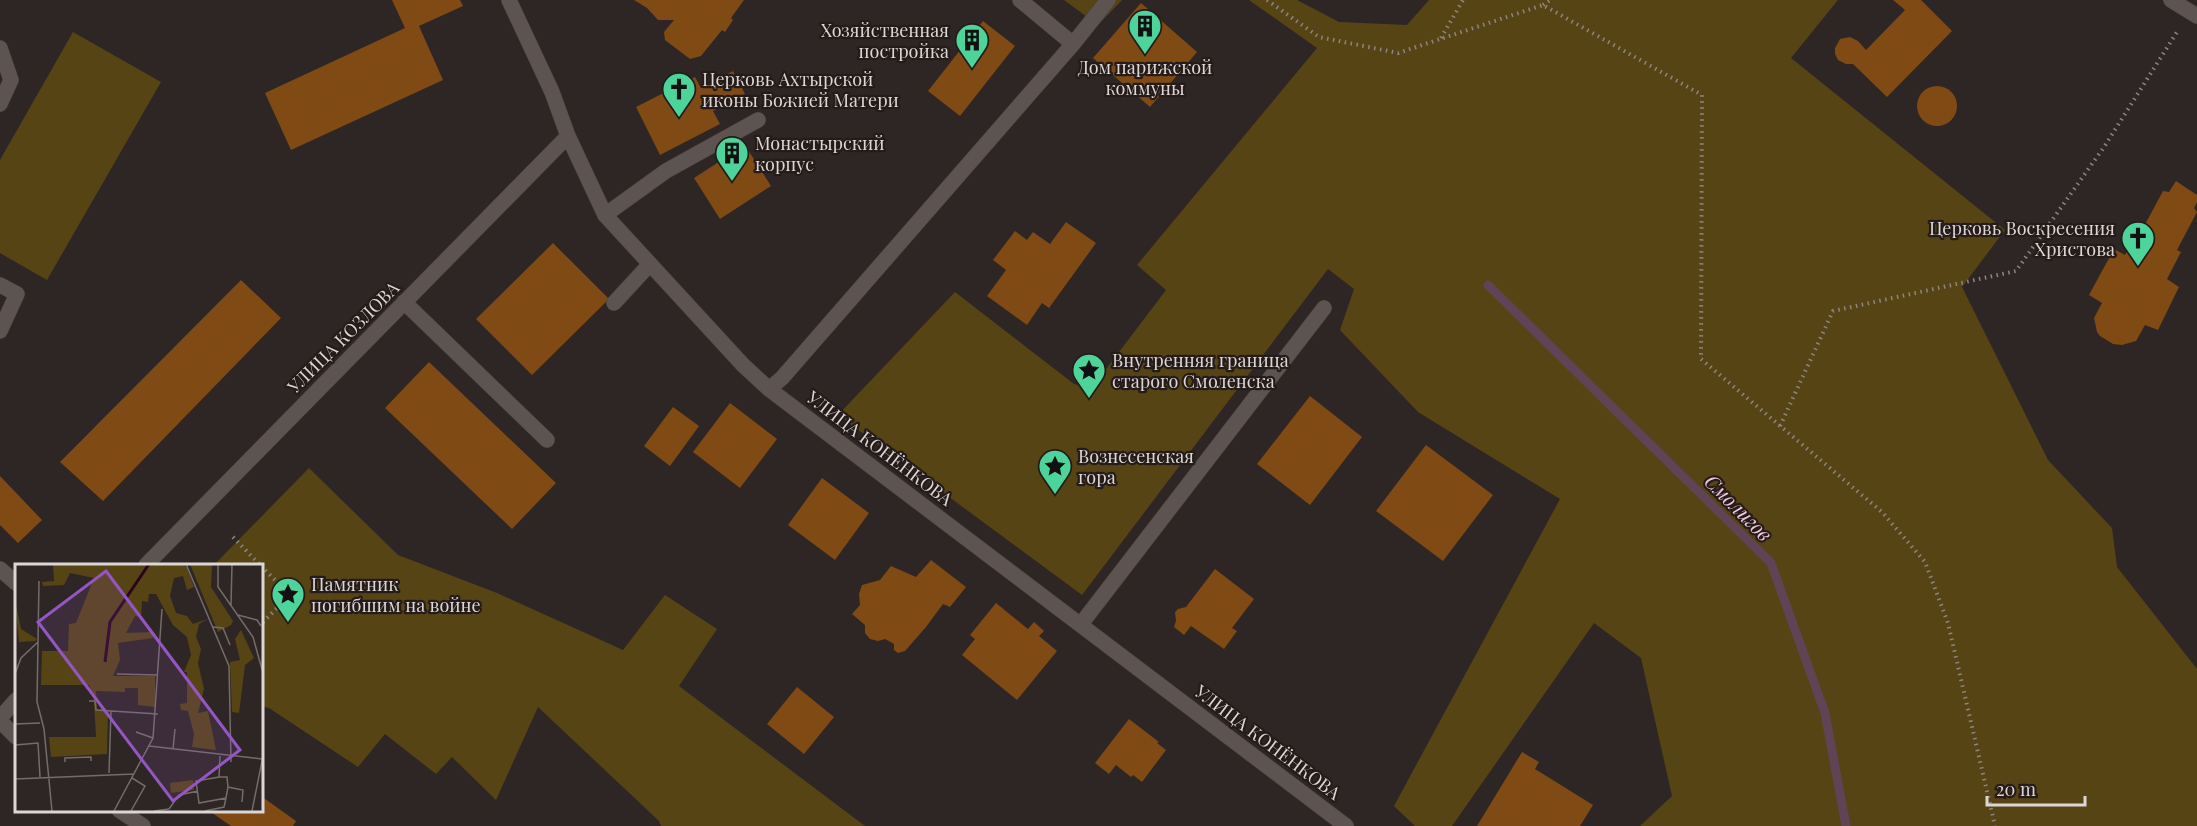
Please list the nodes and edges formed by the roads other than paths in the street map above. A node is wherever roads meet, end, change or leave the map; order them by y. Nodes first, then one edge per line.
1 (508, 0) edge
2 (1020, 0) edge
3 (1108, 0) edge
4 (2171, 0) edge
5 (2194, 14) edge
6 (1073, 44) junction
7 (0, 48) edge
8 (0, 104) edge
9 (758, 120) dead end
10 (568, 136) junction
11 (605, 215) junction
12 (650, 264) junction
13 (0, 285) edge
14 (404, 302) junction
15 (614, 303) dead end
16 (1324, 308) dead end
17 (0, 331) edge
18 (770, 389) junction
19 (547, 440) dead end
20 (147, 564) edge
21 (0, 569) edge
22 (15, 582) edge
23 (1081, 624) junction
24 (15, 701) edge
25 (0, 719) edge
26 (15, 736) edge
27 (120, 811) edge
28 (143, 826) edge
29 (1346, 826) edge

1 - 10 street, УЛИЦА КОНЁНКОВА
2 - 6 street
3 - 6 street
4 - 5 street
6 - 18 street
7 - 8 street
9 - 11 street
10 - 11 street, УЛИЦА КОНЁНКОВА
10 - 14 street, УЛИЦА КОЗЛОВА
11 - 12 street, УЛИЦА КОНЁНКОВА
12 - 15 street
12 - 18 street, УЛИЦА КОНЁНКОВА
13 - 17 street
14 - 19 street
14 - 20 street, УЛИЦА КОЗЛОВА
16 - 23 street
18 - 23 street, УЛИЦА КОНЁНКОВА
21 - 22 street
23 - 29 street, УЛИЦА КОНЁНКОВА
24 - 25 street
25 - 26 street
27 - 28 street

